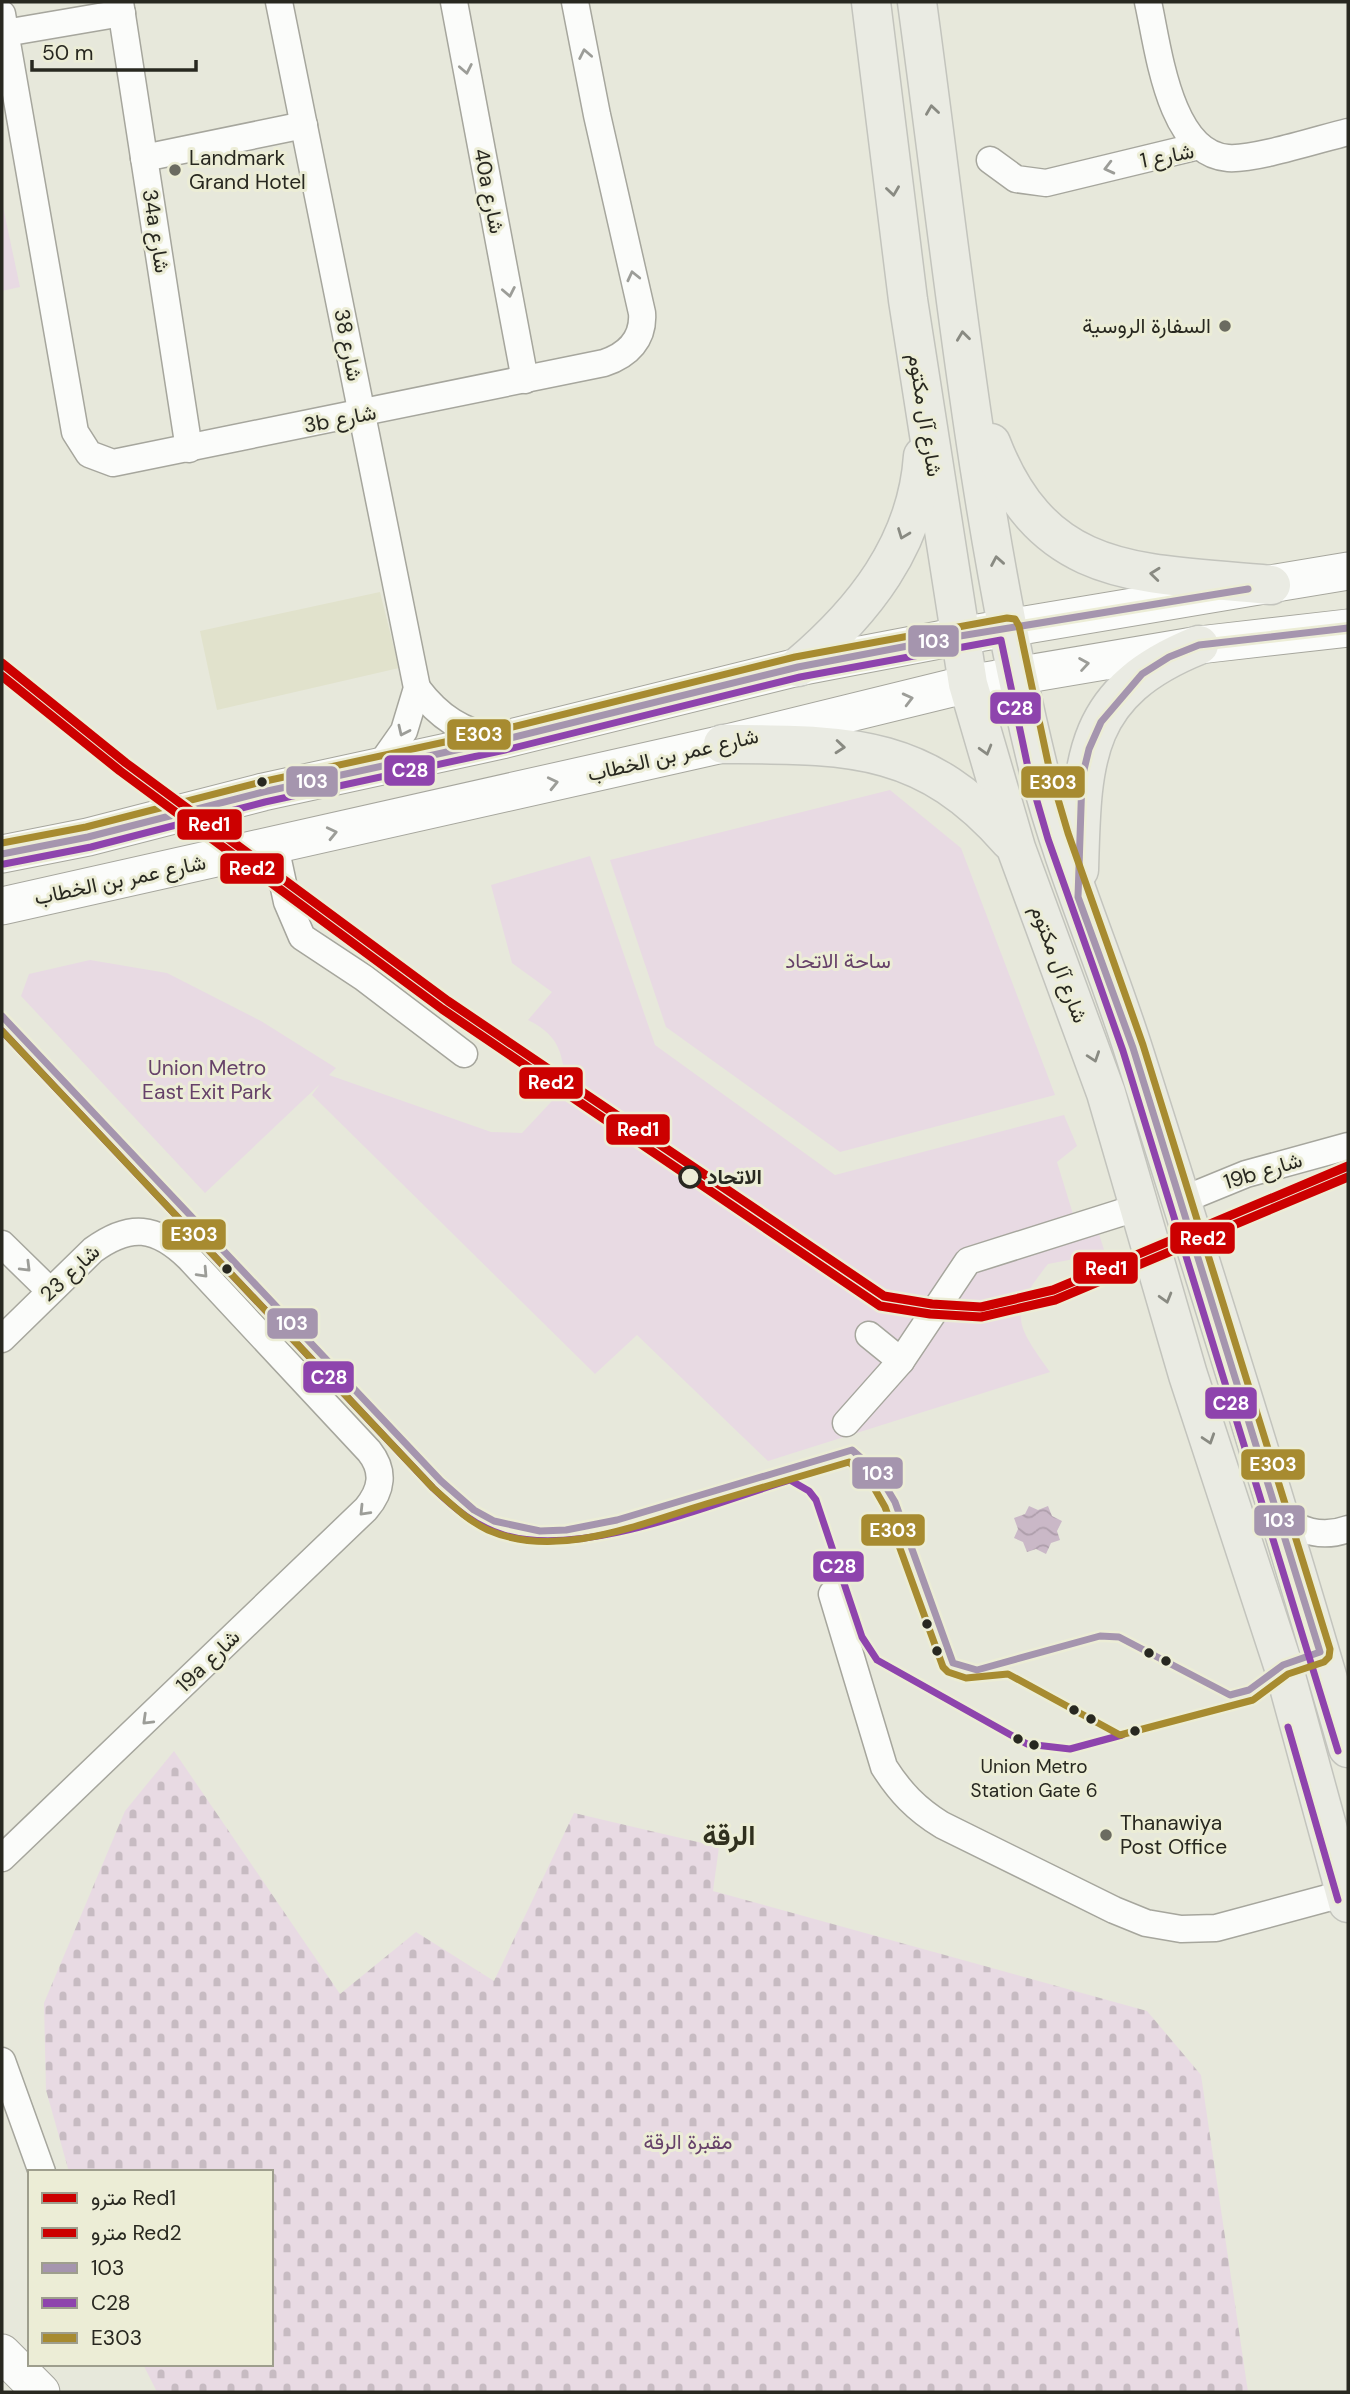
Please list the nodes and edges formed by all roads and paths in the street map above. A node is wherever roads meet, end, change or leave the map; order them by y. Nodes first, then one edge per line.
1 (279, 2) edge
2 (453, 2) edge
3 (576, 2) edge
4 (871, 2) edge
5 (917, 2) edge
6 (1148, 2) edge
7 (121, 7) edge
8 (3, 23) edge
9 (304, 125) junction
10 (1348, 132) edge
11 (1199, 146) junction
12 (144, 158) junction
13 (990, 160) dead end
14 (525, 380) junction
15 (969, 386) junction
16 (69, 407) joint
17 (362, 415) junction
18 (925, 419) junction
19 (189, 449) junction
20 (1348, 570) edge
21 (1271, 585) junction
22 (1009, 628) junction
23 (1348, 628) edge
24 (960, 636) junction
25 (1199, 645) junction
26 (798, 667) junction
27 (1017, 675) junction
28 (968, 684) junction
29 (417, 688) junction
30 (502, 740) junction
31 (723, 744) junction
32 (378, 768) junction
33 (2, 828) edge
34 (88, 836) junction
35 (275, 846) junction
36 (1016, 848) junction
37 (2, 854) edge
38 (1078, 897) junction
39 (2, 906) edge
40 (464, 1054) dead end
41 (1348, 1146) edge
42 (1180, 1201) junction
43 (1139, 1207) junction
44 (2, 1244) edge
45 (50, 1291) junction
46 (869, 1335) dead end
47 (2, 1339) edge
48 (901, 1361) junction
49 (846, 1423) dead end
50 (369, 1451) joint
51 (1277, 1513) junction
52 (1348, 1529) edge
53 (832, 1594) dead end
54 (1320, 1652) junction
55 (1283, 1665) junction
56 (1348, 1748) edge
57 (2, 1858) edge
58 (1347, 1898) edge
59 (2, 2061) edge
60 (41, 2170) edge
61 (2, 2353) edge
62 (41, 2392) edge

1 - 9 street, شارع 38
2 -> 14 street, 40a شارع
14 -> 3 street, 3b شارع
4 -> 18 main road, شارع آل مكتوم
15 -> 5 main road, شارع آل مكتوم
6 - 11 street
7 - 8 street, 34a شارع
7 - 12 street, 34a شارع
8 - 16 street, 34a شارع
9 - 12 street
9 - 17 street, شارع 38
10 - 11 street, شارع 1
11 -> 13 street, شارع 1
12 - 19 street, 34a شارع
14 - 17 street, 3b شارع
21 -> 15 main road
22 -> 15 main road, شارع آل مكتوم
16 - 19 street, 3b شارع
17 - 19 street, 3b شارع
17 - 29 street, شارع 38
18 - 24 main road, شارع آل مكتوم
18 -> 26 main road
20 - 21 main road
21 - 22 main road
22 - 24 main road
22 - 27 main road, شارع آل مكتوم
23 - 25 main road, شارع عمر بن الخطاب
24 - 26 main road
24 - 28 main road, شارع آل مكتوم
27 -> 25 main road, شارع عمر بن الخطاب
25 - 38 main road
26 - 30 main road
27 - 28 main road, شارع عمر بن الخطاب
27 - 38 main road, شارع آل مكتوم
31 -> 28 main road, شارع عمر بن الخطاب
28 -> 36 main road, شارع آل مكتوم
29 - 30 street, شارع 38
29 -> 32 street, شارع 38
30 - 32 main road
35 -> 31 main road, شارع عمر بن الخطاب
31 -> 36 main road
32 - 34 main road
33 - 34 main road
34 - 37 main road
35 - 39 main road, شارع عمر بن الخطاب
35 - 40 street
36 -> 43 main road, شارع آل مكتوم
38 - 42 main road, شارع آل مكتوم
41 - 42 street, 19b شارع
42 - 51 main road, شارع آل مكتوم
43 - 48 street
43 -> 55 main road, شارع آل مكتوم
44 -> 45 street
45 - 47 street, شارع 23
45 -> 50 street, شارع 23
46 - 48 street
48 - 49 street
50 -> 57 street, 19a شارع
51 - 52 street
51 - 54 main road, شارع آل مكتوم
53 - 58 street
54 - 55 main road
54 - 56 main road, شارع آل مكتوم
55 - 58 main road, شارع آل مكتوم
59 - 60 street
61 - 62 main road

